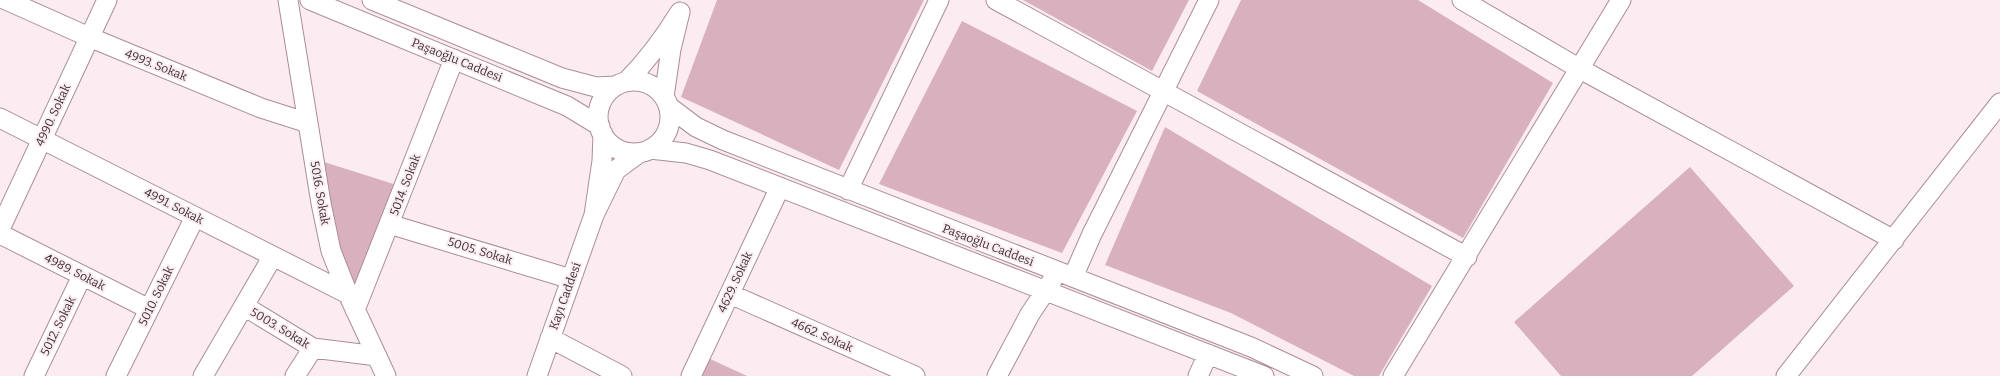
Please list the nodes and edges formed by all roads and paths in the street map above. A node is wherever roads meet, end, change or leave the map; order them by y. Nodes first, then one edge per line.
1 (6, 0) edge
2 (107, 0) edge
3 (288, 0) edge
4 (310, 0) edge
5 (372, 0) edge
6 (939, 0) edge
7 (996, 0) edge
8 (1209, 0) edge
9 (1462, 0) edge
10 (1621, 0) edge
11 (682, 6) edge
12 (89, 37) junction
13 (454, 59) junction
14 (1580, 69) junction
15 (620, 84) junction
16 (1163, 91) junction
17 (666, 102) junction
18 (2000, 103) edge
19 (0, 118) edge
20 (308, 123) junction
21 (602, 130) junction
22 (42, 139) junction
23 (644, 151) junction
24 (780, 187) junction
25 (848, 190) junction
26 (594, 215) junction
27 (195, 216) junction
28 (390, 224) junction
29 (2, 238) edge
30 (1894, 240) junction
31 (274, 256) junction
32 (1467, 257) junction
33 (1065, 275) junction
34 (82, 276) junction
35 (571, 279) junction
36 (1045, 290) junction
37 (730, 294) junction
38 (352, 302) junction
39 (244, 306) junction
40 (149, 309) junction
41 (550, 338) junction
42 (313, 348) junction
43 (1208, 354) junction
44 (377, 356) junction
45 (34, 376) edge
46 (116, 376) edge
47 (203, 376) edge
48 (295, 376) edge
49 (386, 376) edge
50 (536, 376) edge
51 (622, 376) edge
52 (691, 376) edge
53 (915, 376) edge
54 (997, 376) edge
55 (1198, 376) edge
56 (1264, 376) edge
57 (1313, 376) edge
58 (1393, 376) edge
59 (1786, 376) edge

1 - 12 street, 4993. Sokak
2 - 12 street, 4990. Sokak
3 - 20 street, 5016. Sokak
4 - 13 street, Paşaoğlu Caddesi
5 - 15 street, Paşaoğlu Caddesi
6 - 25 street
7 - 16 street
8 - 16 street
9 - 14 street
10 - 14 street
11 - 15 street
11 - 17 street
12 - 20 street, 4993. Sokak
12 - 22 street, 4990. Sokak
13 - 21 street, Paşaoğlu Caddesi
13 - 28 street, 5014. Sokak
14 - 30 street
14 - 32 street
15 - 17 street
15 - 21 street
16 - 32 street
16 - 33 street
17 - 23 street
17 - 25 street, Paşaoğlu Caddesi
18 - 30 street
19 - 22 street, 4991. Sokak
20 - 38 street, 5016. Sokak
21 - 23 street
21 - 26 street, Kayı Caddesi
22 - 27 street, 4991. Sokak
22 - 29 street, 4990. Sokak
23 - 24 street, Paşaoğlu Caddesi
23 - 26 street, Kayı Caddesi
24 - 36 street, Paşaoğlu Caddesi
24 - 37 street, 4629. Sokak
25 - 33 street, Paşaoğlu Caddesi
26 - 35 street, Kayı Caddesi
27 - 31 street, 4991. Sokak
27 - 40 street, 5010. Sokak
28 - 35 street, 5005. Sokak
28 - 38 street, 5014. Sokak
29 - 34 street, 4989. Sokak
30 - 59 street
31 - 38 street, 4991. Sokak
31 - 39 street
32 - 58 street
33 - 36 street
33 - 57 street, Paşaoğlu Caddesi
34 - 40 street, 4989. Sokak
34 - 45 street, 5012. Sokak
35 - 41 street, Kayı Caddesi
36 - 43 street, Paşaoğlu Caddesi
36 - 54 street
37 - 52 street, 4629. Sokak
37 - 53 street, 4662. Sokak
38 - 44 street, 5016. Sokak
39 - 42 street, 5003. Sokak
39 - 47 street
40 - 46 street, 5010. Sokak
41 - 50 street, Kayı Caddesi
41 - 51 street
42 - 44 street, 5003. Sokak
42 - 48 street
43 - 55 street
43 - 56 street, Paşaoğlu Caddesi
44 - 49 street, 5016. Sokak

